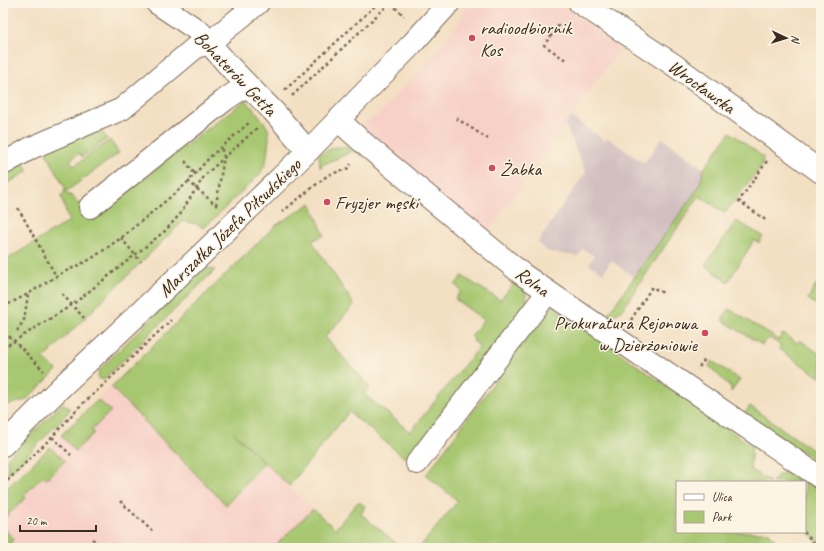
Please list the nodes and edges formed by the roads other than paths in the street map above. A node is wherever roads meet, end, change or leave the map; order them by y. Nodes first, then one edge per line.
1 (156, 3) edge
2 (258, 3) edge
3 (449, 3) edge
4 (580, 3) edge
5 (209, 43) junction
6 (247, 85) junction
7 (338, 120) junction
8 (308, 151) junction
9 (3, 164) edge
10 (821, 172) edge
11 (90, 207) dead end
12 (548, 292) junction
13 (4, 442) edge
14 (417, 463) dead end
15 (821, 478) edge

1 - 5 street, Bohaterów Getta
2 - 5 street
3 - 7 street, Marszałka Józefa Piłsudskiego
4 - 10 street, Wrocławska
5 - 6 street, Bohaterów Getta
5 - 9 street
6 - 8 street, Bohaterów Getta
6 - 11 street
7 - 8 street, Marszałka Józefa Piłsudskiego
7 - 12 street, Rolna
8 - 13 street, Marszałka Józefa Piłsudskiego
12 - 14 street
12 - 15 street, Rolna

